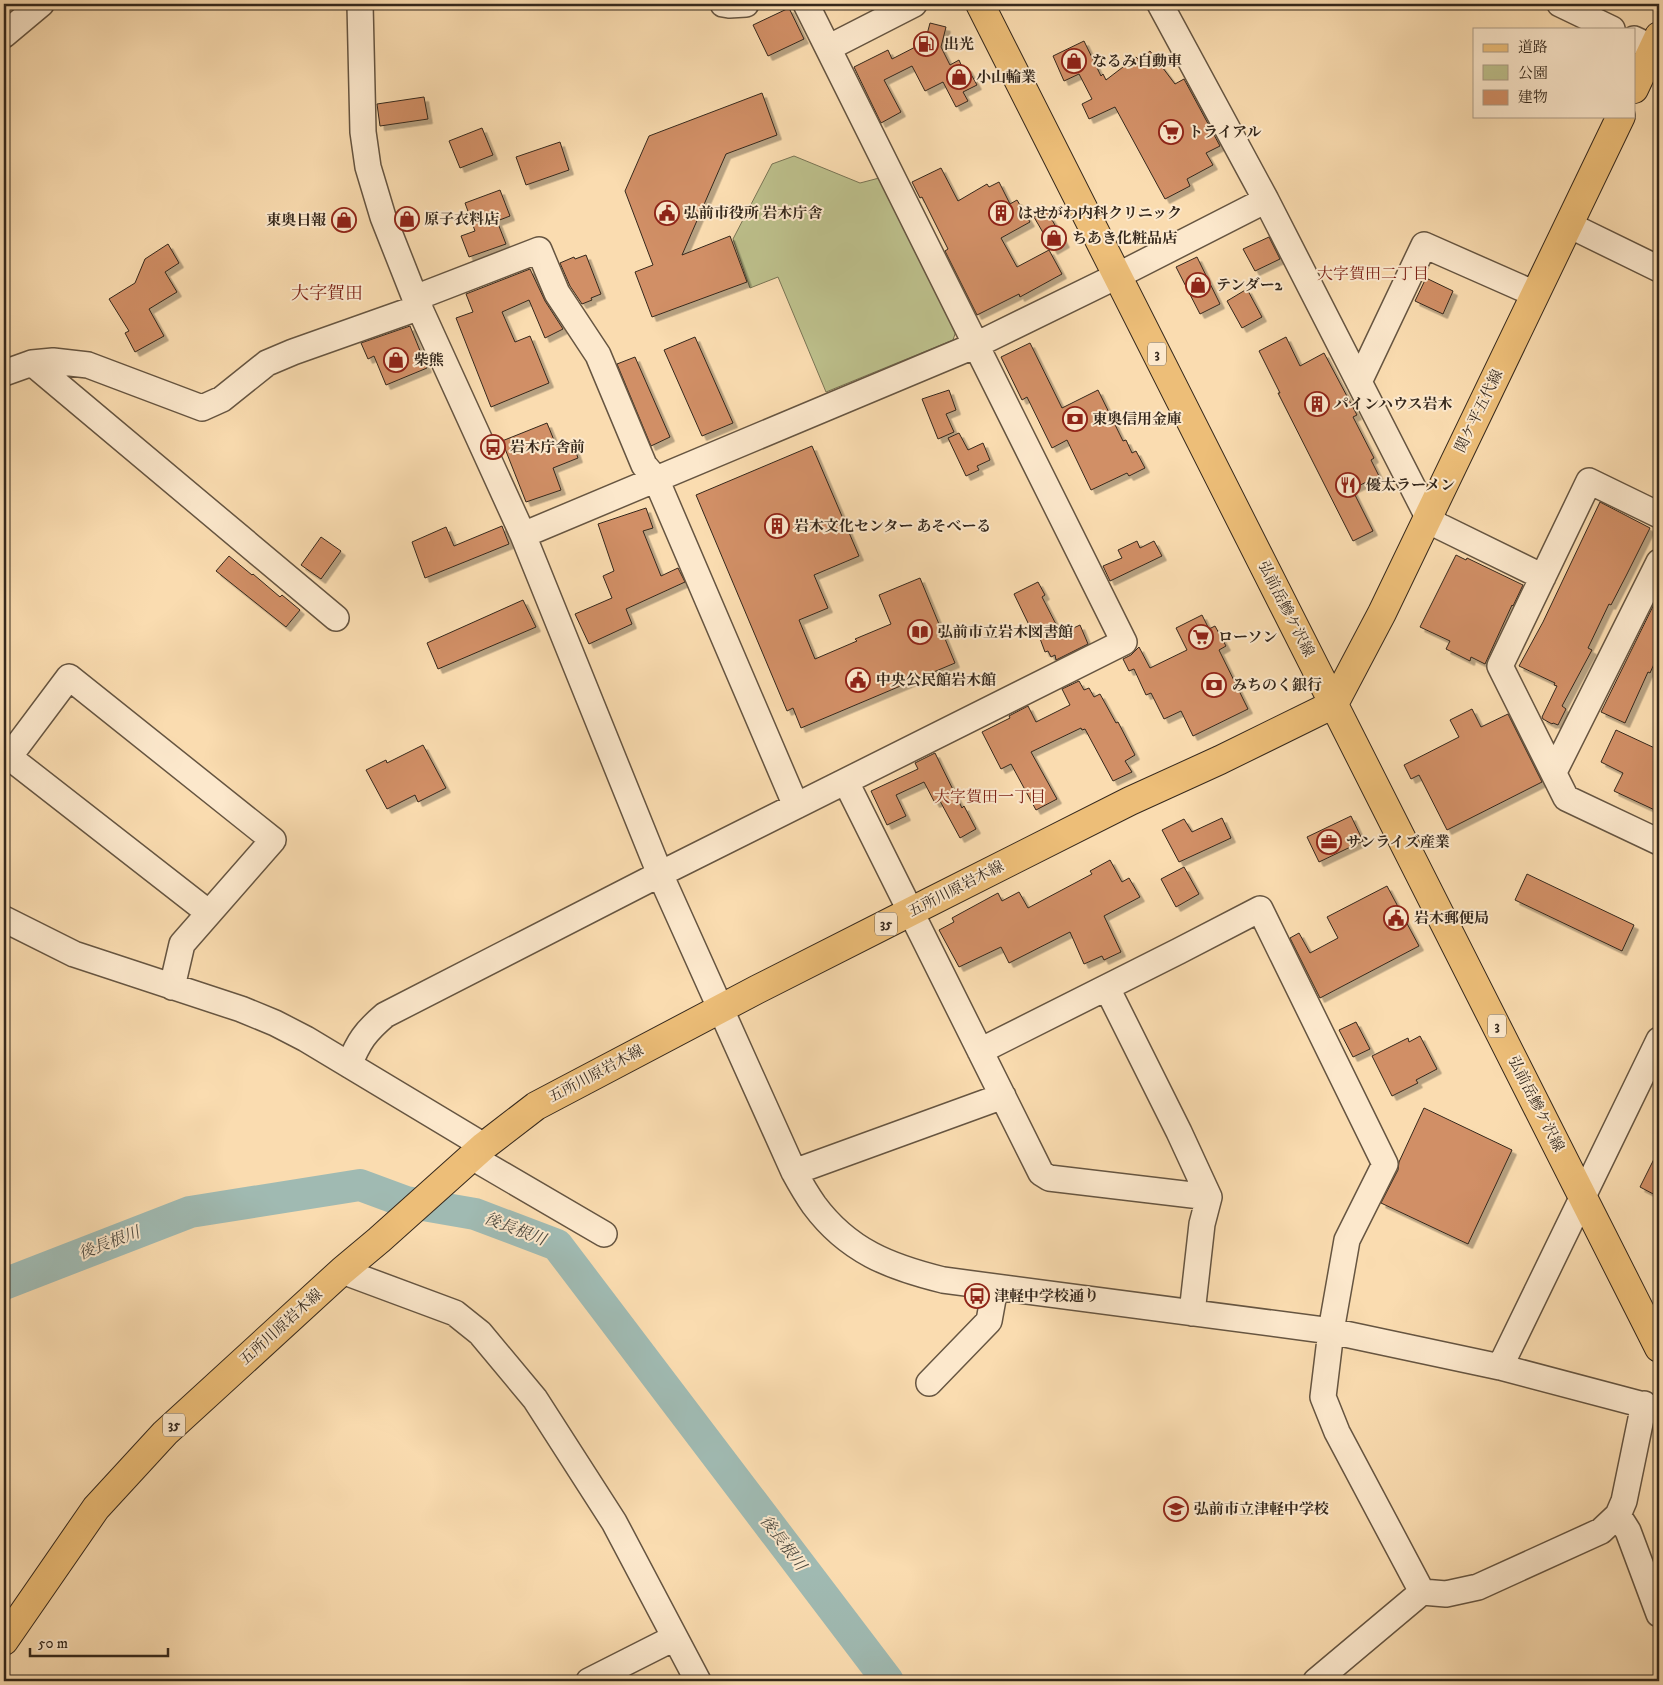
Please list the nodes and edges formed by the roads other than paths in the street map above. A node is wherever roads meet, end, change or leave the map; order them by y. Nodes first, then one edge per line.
1 (41, 4) edge
2 (360, 4) edge
3 (723, 4) edge
4 (746, 4) edge
5 (806, 4) edge
6 (914, 4) edge
7 (980, 4) edge
8 (1160, 4) edge
9 (1560, 4) edge
10 (1610, 28) edge
11 (4, 35) edge
12 (1649, 41) edge
13 (828, 48) junction
14 (1636, 83) edge
15 (1620, 118) edge
16 (1266, 200) junction
17 (1569, 225) junction
18 (1659, 269) edge
19 (1118, 276) junction
20 (1535, 294) junction
21 (417, 303) junction
22 (976, 345) junction
23 (32, 363) junction
24 (4, 373) edge
25 (1359, 382) junction
26 (656, 479) junction
27 (1659, 514) edge
28 (1428, 516) junction
29 (523, 535) junction
30 (1659, 562) edge
31 (1543, 577) junction
32 (336, 618) dead end
33 (1334, 704) junction
34 (6, 756) edge
35 (1554, 772) junction
36 (846, 782) junction
37 (796, 806) junction
38 (1659, 842) edge
39 (660, 874) junction
40 (910, 912) junction
41 (209, 913) junction
42 (4, 919) edge
43 (172, 987) junction
44 (1107, 988) junction
45 (720, 1009) junction
46 (1659, 1040) edge
47 (980, 1051) junction
48 (349, 1065) junction
49 (1003, 1096) junction
50 (470, 1158) junction
51 (794, 1172) junction
52 (1210, 1197) junction
53 (1583, 1197) junction
54 (604, 1234) dead end
55 (342, 1271) junction
56 (995, 1288) junction
57 (1192, 1313) junction
58 (1331, 1331) junction
59 (1659, 1348) edge
60 (1500, 1368) junction
61 (929, 1383) dead end
62 (1652, 1407) edge
63 (1618, 1515) junction
64 (1422, 1592) junction
65 (1659, 1614) edge
66 (674, 1638) junction
67 (4, 1641) edge
68 (589, 1681) edge
69 (698, 1681) edge
70 (1316, 1681) edge

1 - 11 street
2 - 21 street
3 - 4 street
5 - 13 street
6 - 13 street
7 - 19 main road, 弘前岳鰺ケ沢線 / 3
8 - 16 street
9 - 10 street
12 - 14 main road
13 - 22 street
15 - 17 main road, 関ケ平五代線
16 - 19 street
16 - 25 street
17 - 18 street
17 - 20 main road, 関ケ平五代線
19 - 22 street
19 - 33 main road, 弘前岳鰺ケ沢線 / 3
20 - 25 street
20 - 28 main road, 関ケ平五代線
21 - 23 street
21 - 26 street
21 - 29 street
22 - 26 street
22 - 36 street
23 - 24 street
23 - 32 street
25 - 28 street
26 - 29 street
26 - 37 street
27 - 31 street
28 - 31 street
28 - 33 main road, 関ケ平五代線
29 - 39 street
30 - 35 street
31 - 35 street
33 - 40 main road, 五所川原岩木線 / 35
33 - 53 main road, 弘前岳鰺ケ沢線 / 3
34 - 41 street
34 - 41 street
35 - 38 street
36 - 37 street
36 - 40 street
37 - 39 street
39 - 45 street
39 - 48 street
40 - 45 main road, 五所川原岩木線 / 35
40 - 47 street
41 - 43 street
42 - 43 street
43 - 48 street
44 - 47 street
44 - 52 street
44 - 58 street
45 - 50 main road, 五所川原岩木線 / 35
45 - 51 street
46 - 53 street
47 - 49 street
48 - 50 street
49 - 51 street
49 - 52 street
50 - 54 street
50 - 55 main road, 五所川原岩木線 / 35
51 - 56 street
52 - 57 street
53 - 59 main road, 弘前岳鰺ケ沢線 / 3
53 - 60 street
55 - 66 street
55 - 67 main road, 五所川原岩木線 / 35
56 - 57 street
56 - 61 street
57 - 58 street
58 - 60 street
58 - 64 street
60 - 62 street
62 - 63 street
63 - 64 street
63 - 65 street
64 - 70 street
66 - 68 street
66 - 69 street

